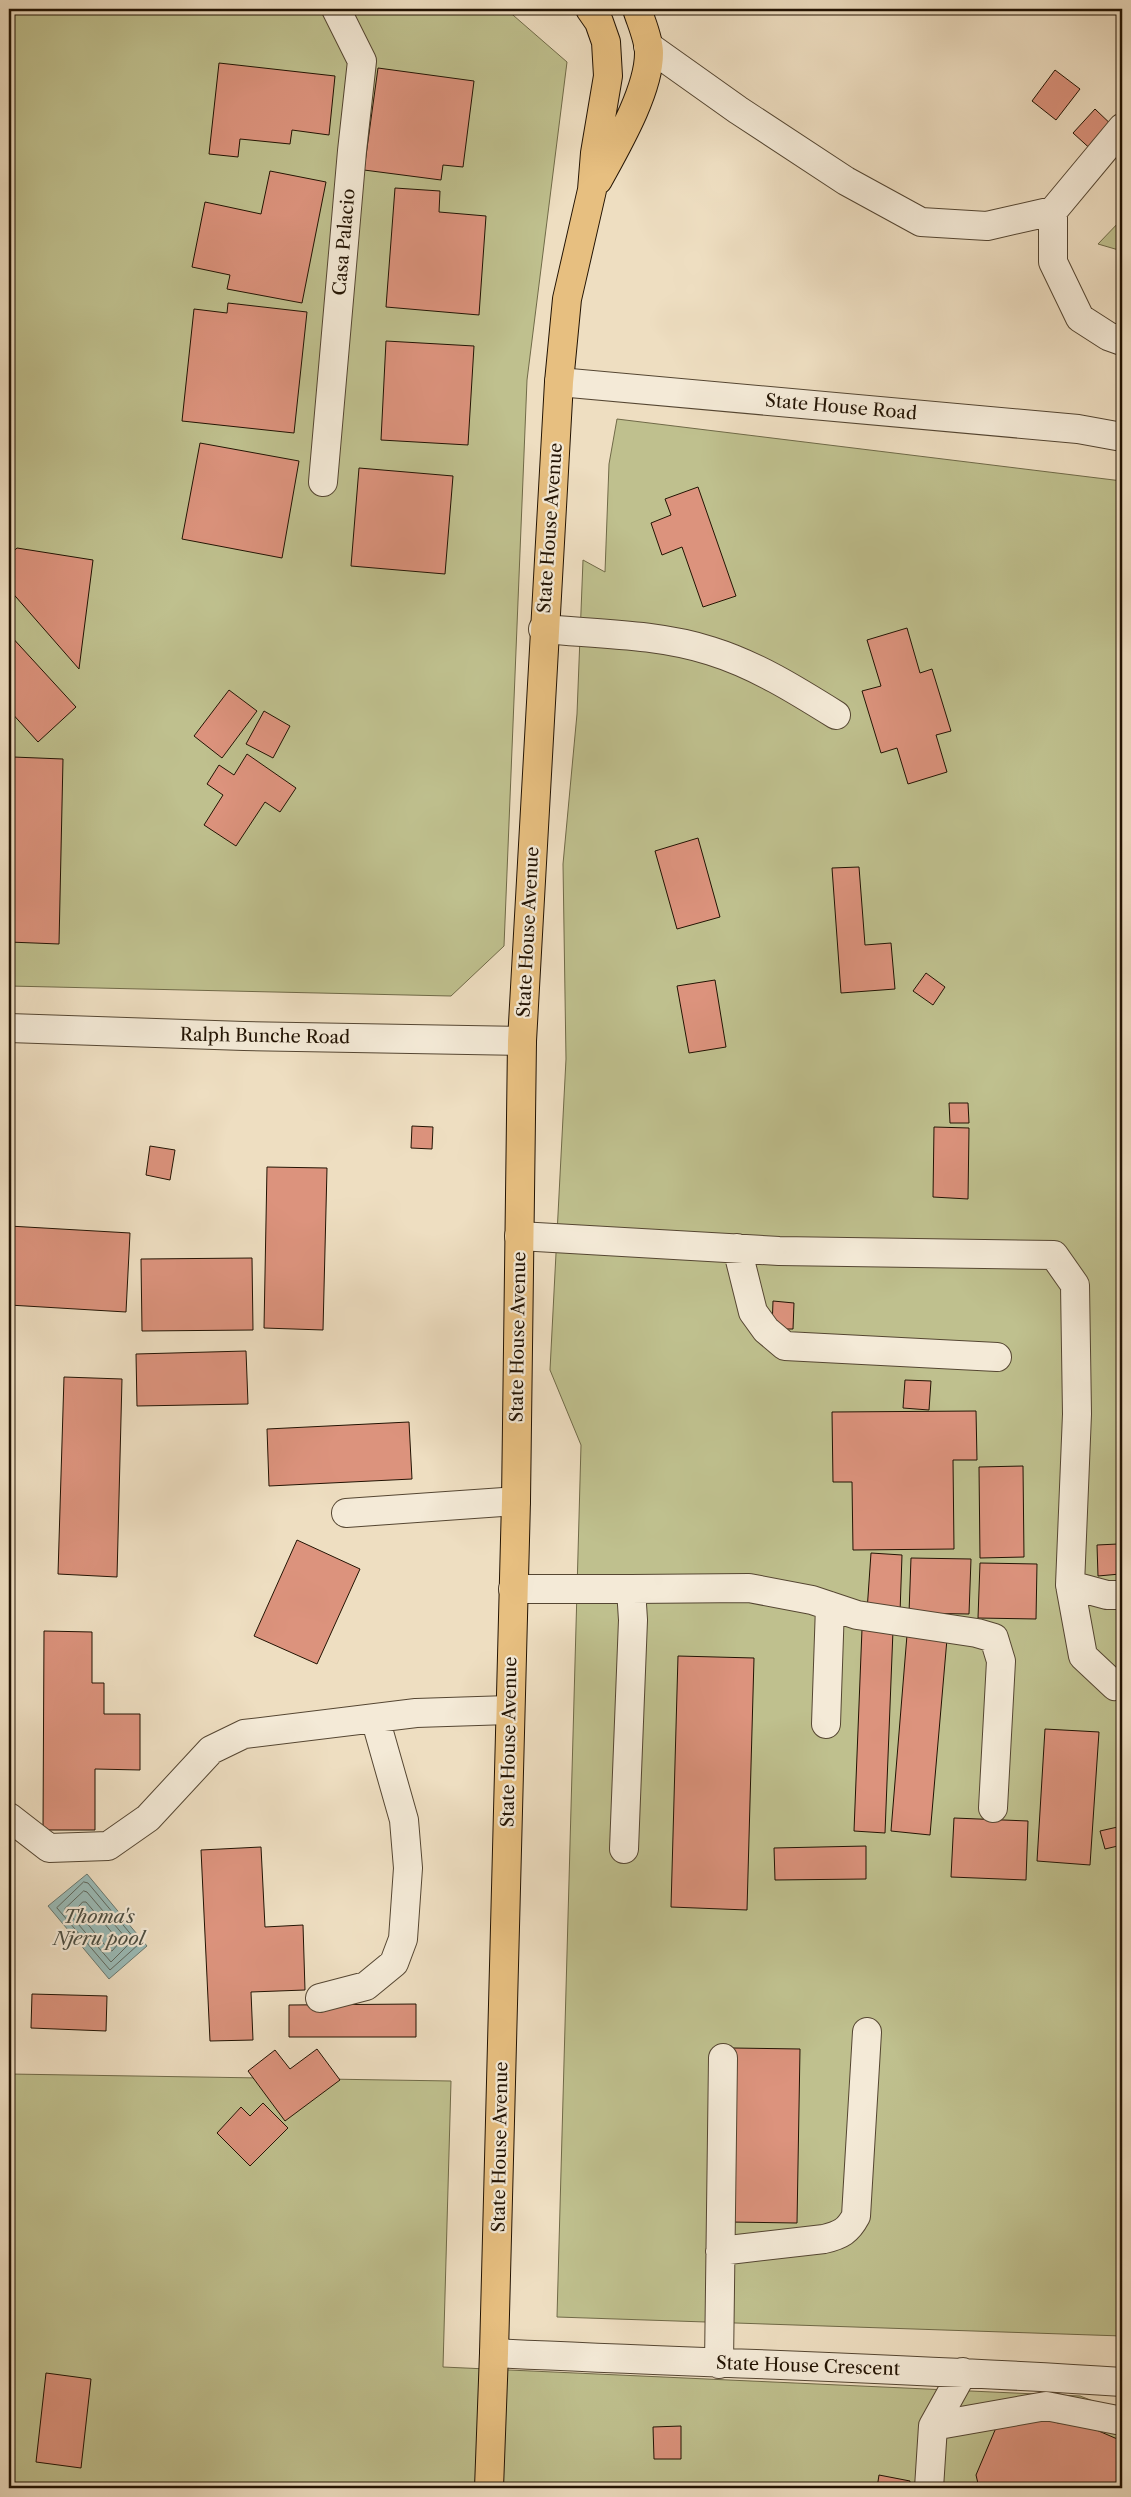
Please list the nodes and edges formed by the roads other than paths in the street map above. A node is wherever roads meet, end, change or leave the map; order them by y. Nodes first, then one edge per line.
1 (336, 9) edge
2 (590, 9) edge
3 (637, 9) edge
4 (648, 46) junction
5 (1122, 128) edge
6 (592, 190) junction
7 (1053, 211) junction
8 (1122, 341) edge
9 (559, 382) junction
10 (1122, 437) edge
11 (323, 482) dead end
12 (543, 629) junction
13 (836, 715) dead end
14 (9, 1028) edge
15 (522, 1041) junction
16 (519, 1236) junction
17 (737, 1248) junction
18 (997, 1357) dead end
19 (516, 1501) junction
20 (346, 1513) dead end
21 (1070, 1585) junction
22 (513, 1589) junction
23 (632, 1589) junction
24 (1122, 1595) edge
25 (830, 1606) junction
26 (1122, 1683) edge
27 (509, 1710) junction
28 (376, 1718) junction
29 (826, 1724) dead end
30 (993, 1808) dead end
31 (9, 1817) edge
32 (624, 1849) dead end
33 (320, 1998) dead end
34 (867, 2032) dead end
35 (722, 2058) dead end
36 (720, 2251) junction
37 (494, 2353) junction
38 (719, 2364) junction
39 (963, 2372) junction
40 (1122, 2382) edge
41 (1122, 2421) edge
42 (933, 2426) junction
43 (489, 2488) edge
44 (930, 2488) edge

1 - 11 street, Casa Palacio
2 - 6 main road
3 - 4 main road
4 - 6 main road
4 - 7 street
5 - 7 street
6 - 9 main road, State House Avenue
7 - 8 street
9 - 10 street, State House Road
9 - 12 main road, State House Avenue
12 - 13 street
12 - 15 main road, State House Avenue
14 - 15 street, Ralph Bunche Road
15 - 16 main road, State House Avenue
16 - 17 street
16 - 19 main road, State House Avenue
17 - 18 street
17 - 21 street
19 - 20 street
19 - 22 main road, State House Avenue
21 - 24 street
21 - 26 street
22 - 23 street
22 - 27 main road, State House Avenue
23 - 25 street
23 - 32 street
25 - 29 street
25 - 30 street
27 - 28 street
27 - 37 main road, State House Avenue
28 - 31 street
28 - 33 street
34 - 36 street
35 - 36 street
36 - 38 street
37 - 38 street, State House Crescent
37 - 43 main road, State House Avenue
38 - 39 street, State House Crescent
39 - 40 street, State House Crescent
39 - 42 street
41 - 42 street
42 - 44 street

